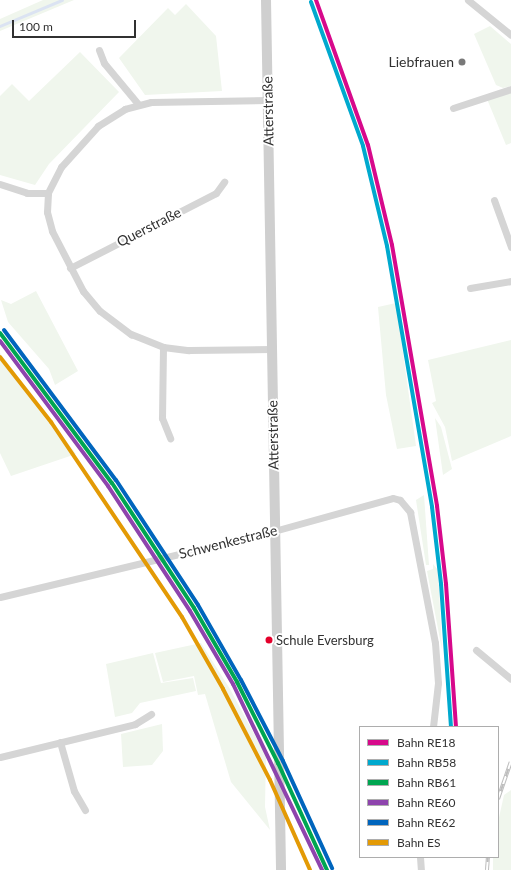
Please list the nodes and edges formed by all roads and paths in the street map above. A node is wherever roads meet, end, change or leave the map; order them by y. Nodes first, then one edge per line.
1 (266, 0) edge
2 (468, 0) edge
3 (511, 36) edge
4 (99, 50) dead end
5 (511, 89) edge
6 (268, 100) junction
7 (138, 104) junction
8 (453, 108) dead end
9 (224, 182) dead end
10 (0, 184) edge
11 (48, 193) junction
12 (494, 200) dead end
13 (511, 247) edge
14 (70, 268) junction
15 (511, 281) edge
16 (470, 288) dead end
17 (163, 347) junction
18 (271, 349) junction
19 (170, 438) dead end
20 (274, 531) junction
21 (0, 597) edge
22 (476, 650) dead end
23 (511, 679) edge
24 (151, 714) dead end
25 (433, 726) edge
26 (60, 742) junction
27 (0, 757) edge
28 (85, 810) dead end
29 (420, 858) edge
30 (281, 870) edge
31 (421, 870) edge

1 - 6 street, Atterstraße
2 - 3 street
4 - 7 street
5 - 8 street
6 - 7 street
6 - 18 street, Atterstraße
7 - 11 street
9 - 14 street, Querstraße
10 - 11 street
11 - 14 street
12 - 13 street
14 - 17 street
15 - 16 street
17 - 18 street
17 - 19 street
18 - 20 street, Atterstraße
20 - 21 street, Schwenkestraße
20 - 25 street, Schwenkestraße
20 - 30 street, Atterstraße
22 - 23 street
24 - 26 street
26 - 27 street
26 - 28 street
29 - 31 street

